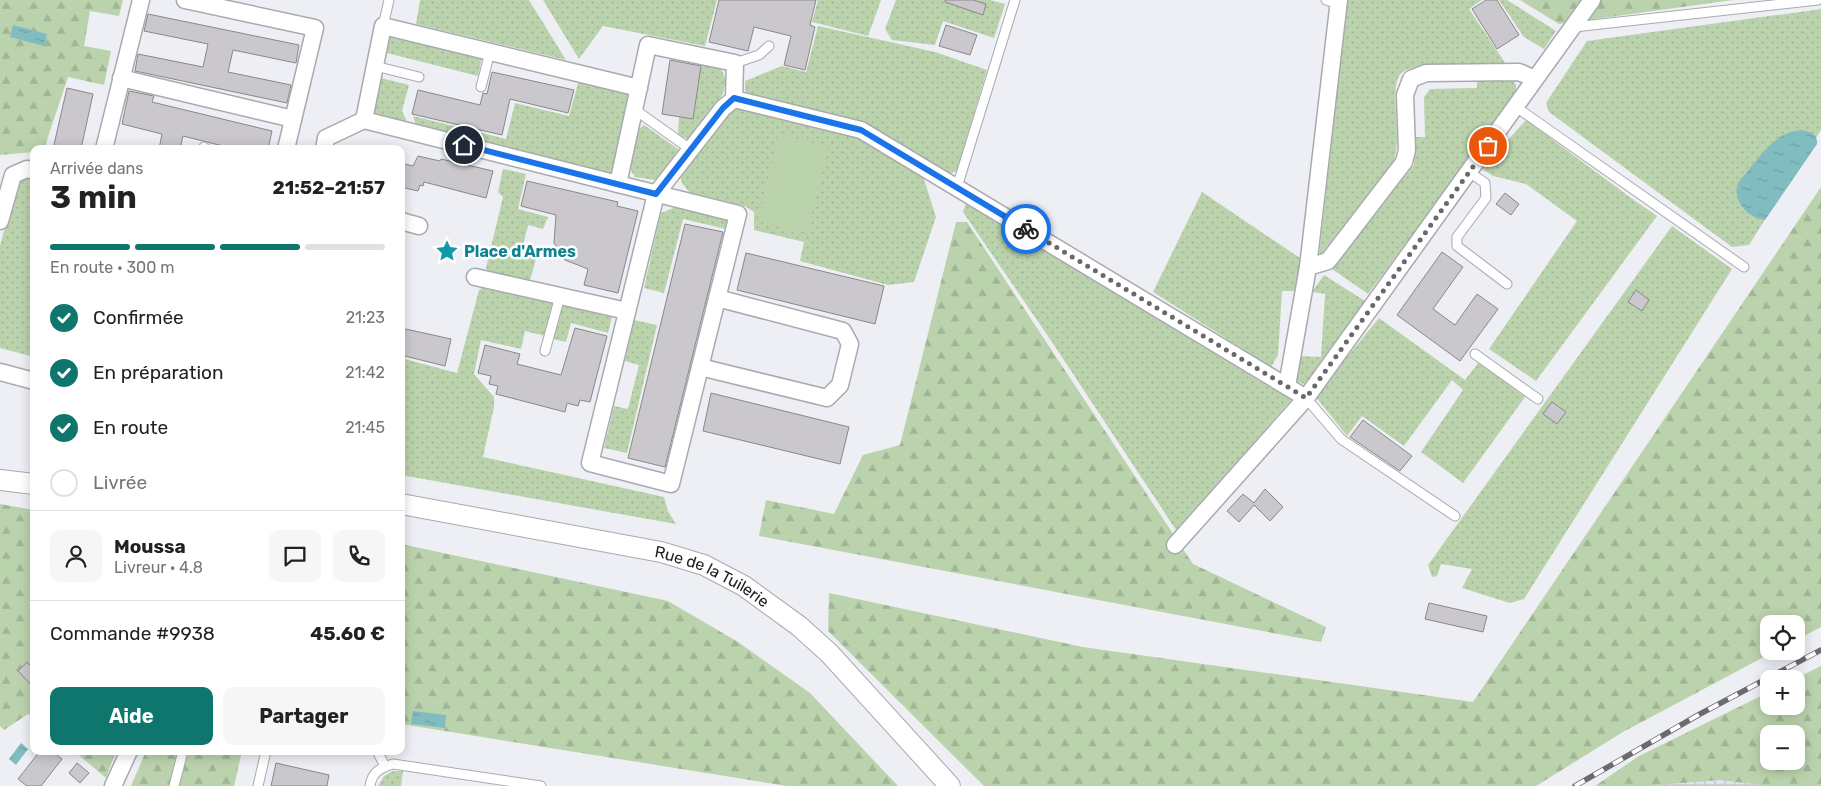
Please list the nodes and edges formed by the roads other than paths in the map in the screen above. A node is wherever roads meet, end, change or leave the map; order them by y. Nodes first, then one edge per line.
1 (141, 0) edge
2 (185, 0) edge
3 (389, 0) edge
4 (1015, 0) edge
5 (1592, 0) edge
6 (1818, 0) edge
7 (1334, 1) edge
8 (1760, 3) edge
9 (383, 26) junction
10 (1574, 27) junction
11 (769, 46) dead end
12 (490, 52) junction
13 (735, 63) junction
14 (375, 66) junction
15 (419, 76) dead end
16 (121, 78) junction
17 (1535, 79) junction
18 (481, 87) dead end
19 (639, 88) junction
20 (734, 98) junction
21 (1516, 107) junction
22 (634, 109) junction
23 (293, 119) junction
24 (364, 120) junction
25 (105, 145) edge
26 (287, 145) edge
27 (325, 145) edge
28 (690, 149) junction
29 (30, 170) edge
30 (1469, 172) junction
31 (618, 184) junction
32 (957, 187) junction
33 (656, 194) junction
34 (0, 222) edge
35 (405, 222) edge
36 (419, 226) dead end
37 (1308, 267) junction
38 (1744, 267) dead end
39 (475, 277) dead end
40 (1507, 284) dead end
41 (560, 296) junction
42 (717, 298) junction
43 (627, 311) junction
44 (545, 352) dead end
45 (1475, 354) dead end
46 (700, 367) junction
47 (0, 372) edge
48 (30, 380) edge
49 (1286, 386) junction
50 (1306, 398) junction
51 (1538, 399) dead end
52 (0, 480) edge
53 (30, 484) edge
54 (405, 505) edge
55 (1455, 516) dead end
56 (1175, 545) dead end
57 (127, 755) edge
58 (182, 755) edge
59 (265, 755) edge
60 (380, 755) edge
61 (385, 766) junction
62 (113, 786) edge
63 (174, 786) edge
64 (258, 786) edge
65 (370, 786) edge
66 (541, 786) edge
67 (950, 786) edge

1 - 16 street
2 - 23 street
3 - 9 lane
4 - 32 lane
5 - 10 street
6 - 8 lane
7 - 37 street
8 - 10 lane
9 - 12 street
9 - 14 street
10 - 17 street
11 - 13 lane
12 - 18 lane
12 - 19 street
13 - 19 street
13 - 20 street
14 - 15 lane
14 - 24 street
16 - 23 street
16 - 25 street
17 - 21 street
17 - 37 street
19 - 22 street
20 - 28 street
20 - 32 street
21 - 30 street
21 - 38 lane
22 - 28 lane
22 - 31 street
23 - 26 street
24 - 27 street
24 - 31 street
28 - 33 street
29 - 34 street
30 - 40 lane
30 - 50 street
31 - 33 street
32 - 49 street
33 - 42 street
33 - 43 street
35 - 36 street
37 - 49 street
39 - 41 street
41 - 43 street
41 - 44 lane
42 - 46 street
42 - 46 street
43 - 46 street
45 - 51 lane
47 - 48 street
49 - 50 street
50 - 55 lane
50 - 56 street
52 - 53 street
54 - 67 street, Rue de la Tuilerie
57 - 62 street
58 - 63 lane
59 - 64 lane
60 - 61 lane
61 - 65 lane
61 - 66 lane

